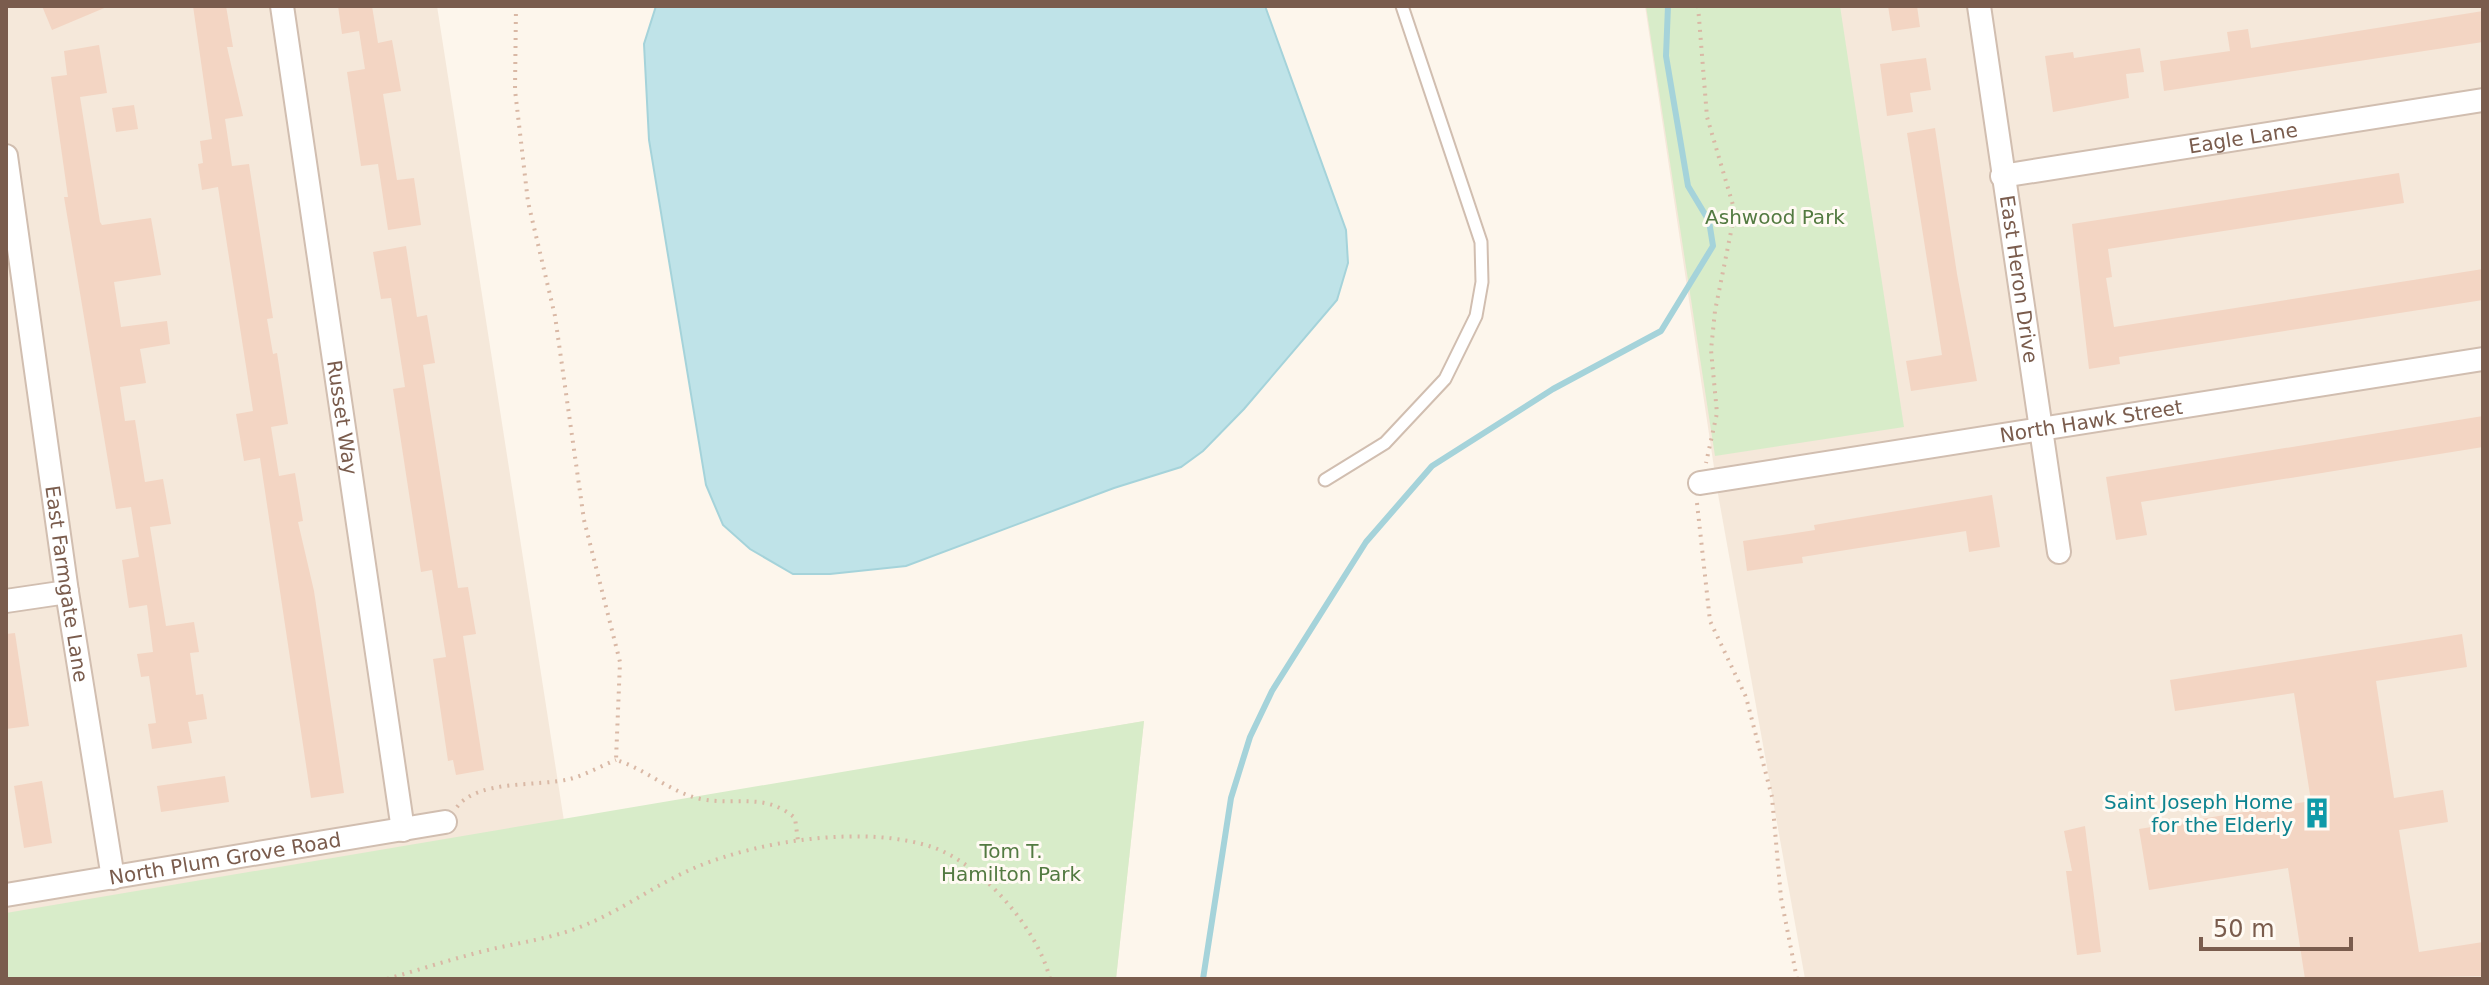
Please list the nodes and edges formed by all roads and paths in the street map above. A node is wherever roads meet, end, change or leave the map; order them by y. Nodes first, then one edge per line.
1 (282, 6) edge
2 (516, 6) edge
3 (1402, 6) edge
4 (1979, 6) edge
5 (2483, 100) edge
6 (6, 156) edge
7 (2002, 176) junction
8 (16, 289) edge
9 (2483, 359) edge
10 (2040, 430) junction
11 (1325, 480) dead end
12 (1700, 483) dead end
13 (2059, 552) dead end
14 (67, 592) junction
15 (6, 601) edge
16 (616, 760) junction
17 (445, 822) joint
18 (403, 830) junction
19 (798, 841) junction
20 (113, 878) junction
21 (6, 895) edge
22 (387, 979) edge
23 (1050, 979) edge

1 - 18 street, Russet Way
2 - 16 path
3 - 11 lane
4 - 7 street, East Heron Drive
5 - 7 street, Eagle Lane
6 - 8 street, East Farmgate Lane
7 - 10 street, East Heron Drive
8 - 14 street, East Farmgate Lane
9 - 10 street, North Hawk Street
10 - 12 street, North Hawk Street
10 - 13 street, East Heron Drive
14 - 15 street
14 - 20 street, East Farmgate Lane
16 - 17 path
16 - 19 path
17 - 18 street, North Plum Grove Road
18 - 20 street, North Plum Grove Road
19 - 22 path
19 - 23 path
20 - 21 street, North Plum Grove Road

